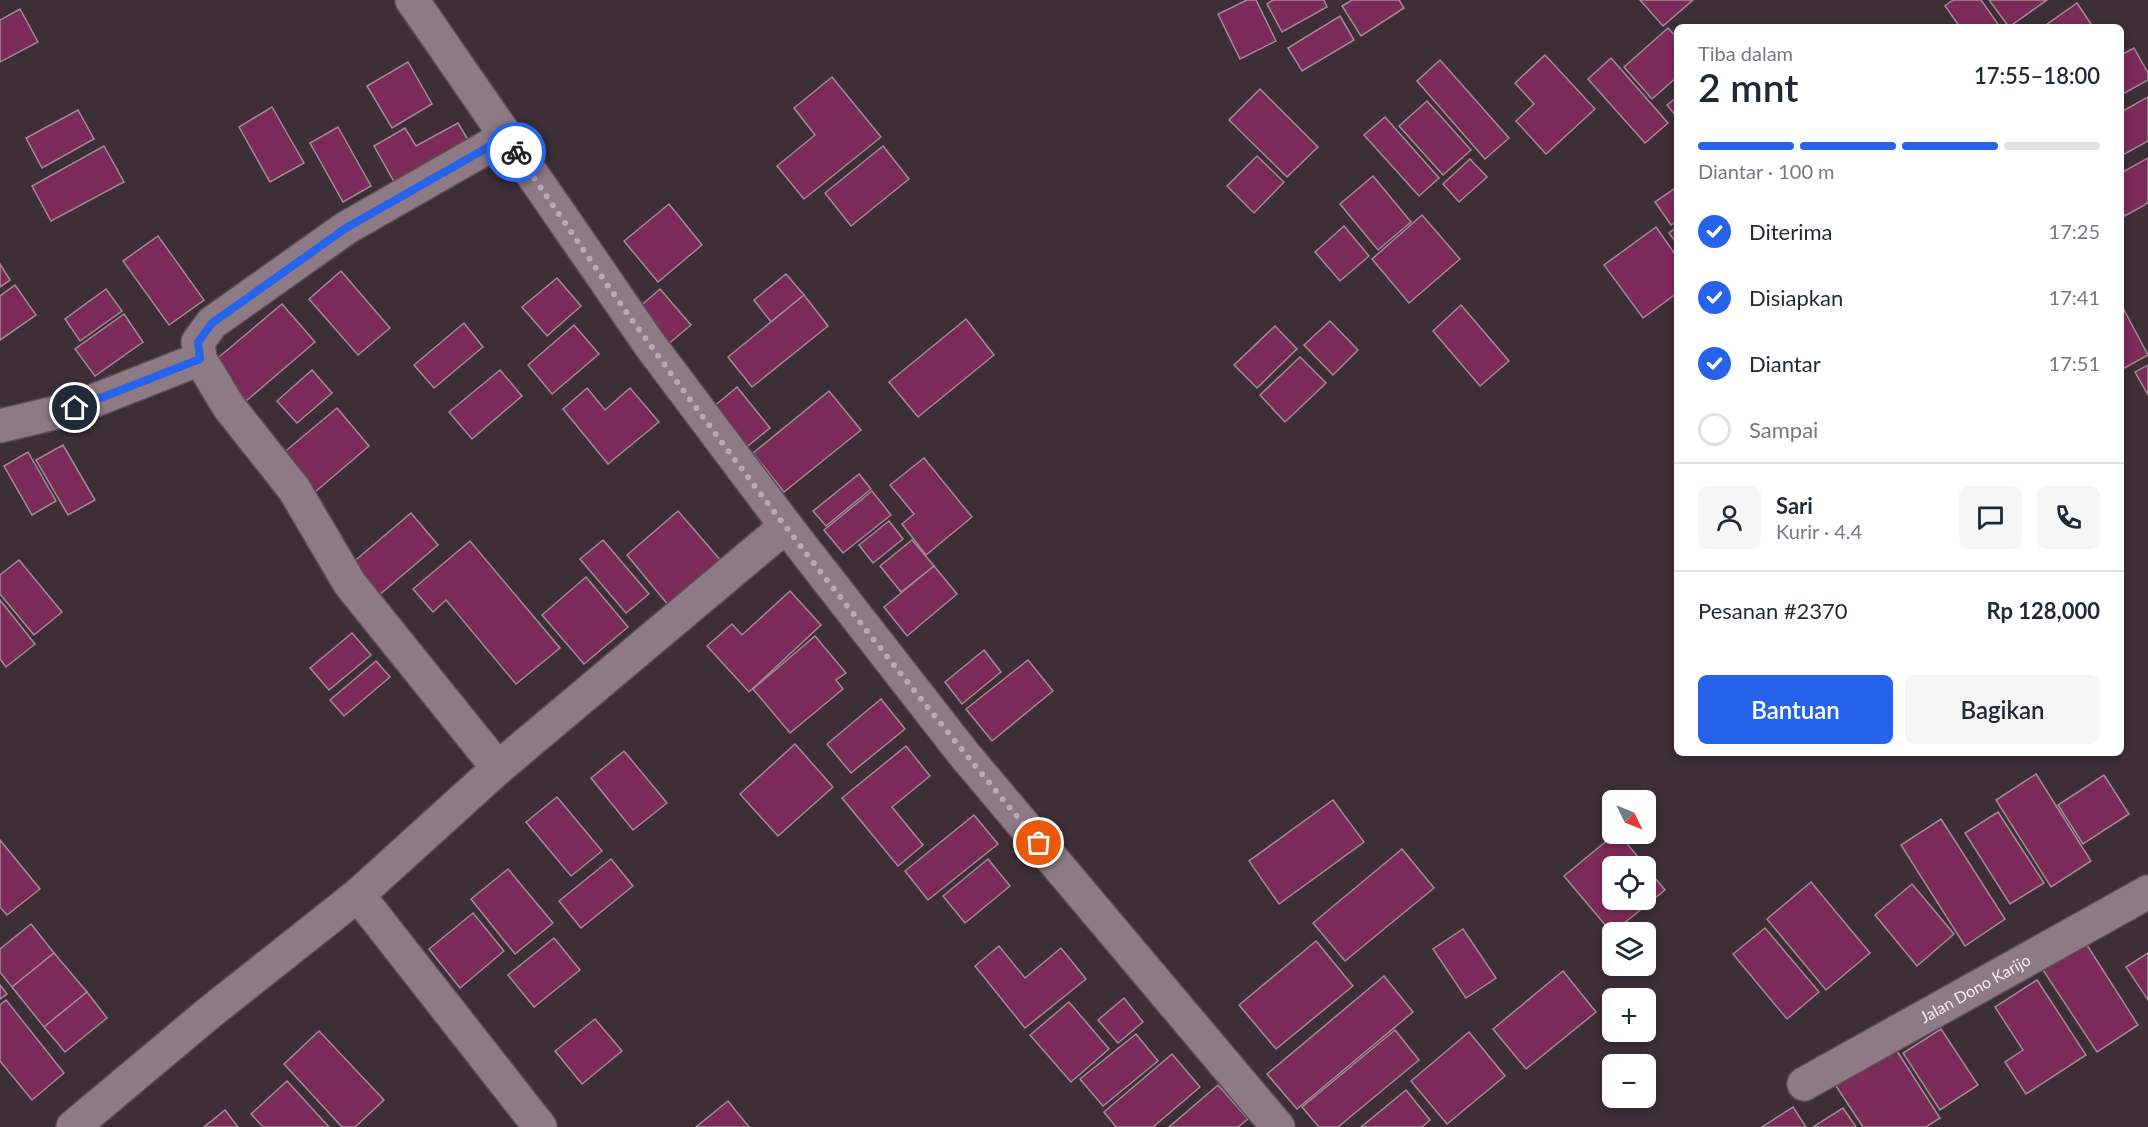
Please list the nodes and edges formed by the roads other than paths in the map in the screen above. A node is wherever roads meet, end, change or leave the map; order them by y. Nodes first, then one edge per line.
1 (412, 0) edge
2 (506, 137) junction
3 (200, 359) junction
4 (0, 426) edge
5 (786, 526) junction
6 (498, 768) junction
7 (2148, 892) edge
8 (358, 895) junction
9 (1804, 1084) dead end
10 (73, 1127) edge
11 (540, 1127) edge
12 (1278, 1127) edge

1 - 2 street
2 - 3 street
2 - 5 street
3 - 4 street
3 - 6 street
5 - 6 street
5 - 12 street
6 - 8 street
7 - 9 street, Jalan Dono Karijo
8 - 10 street
8 - 11 street

